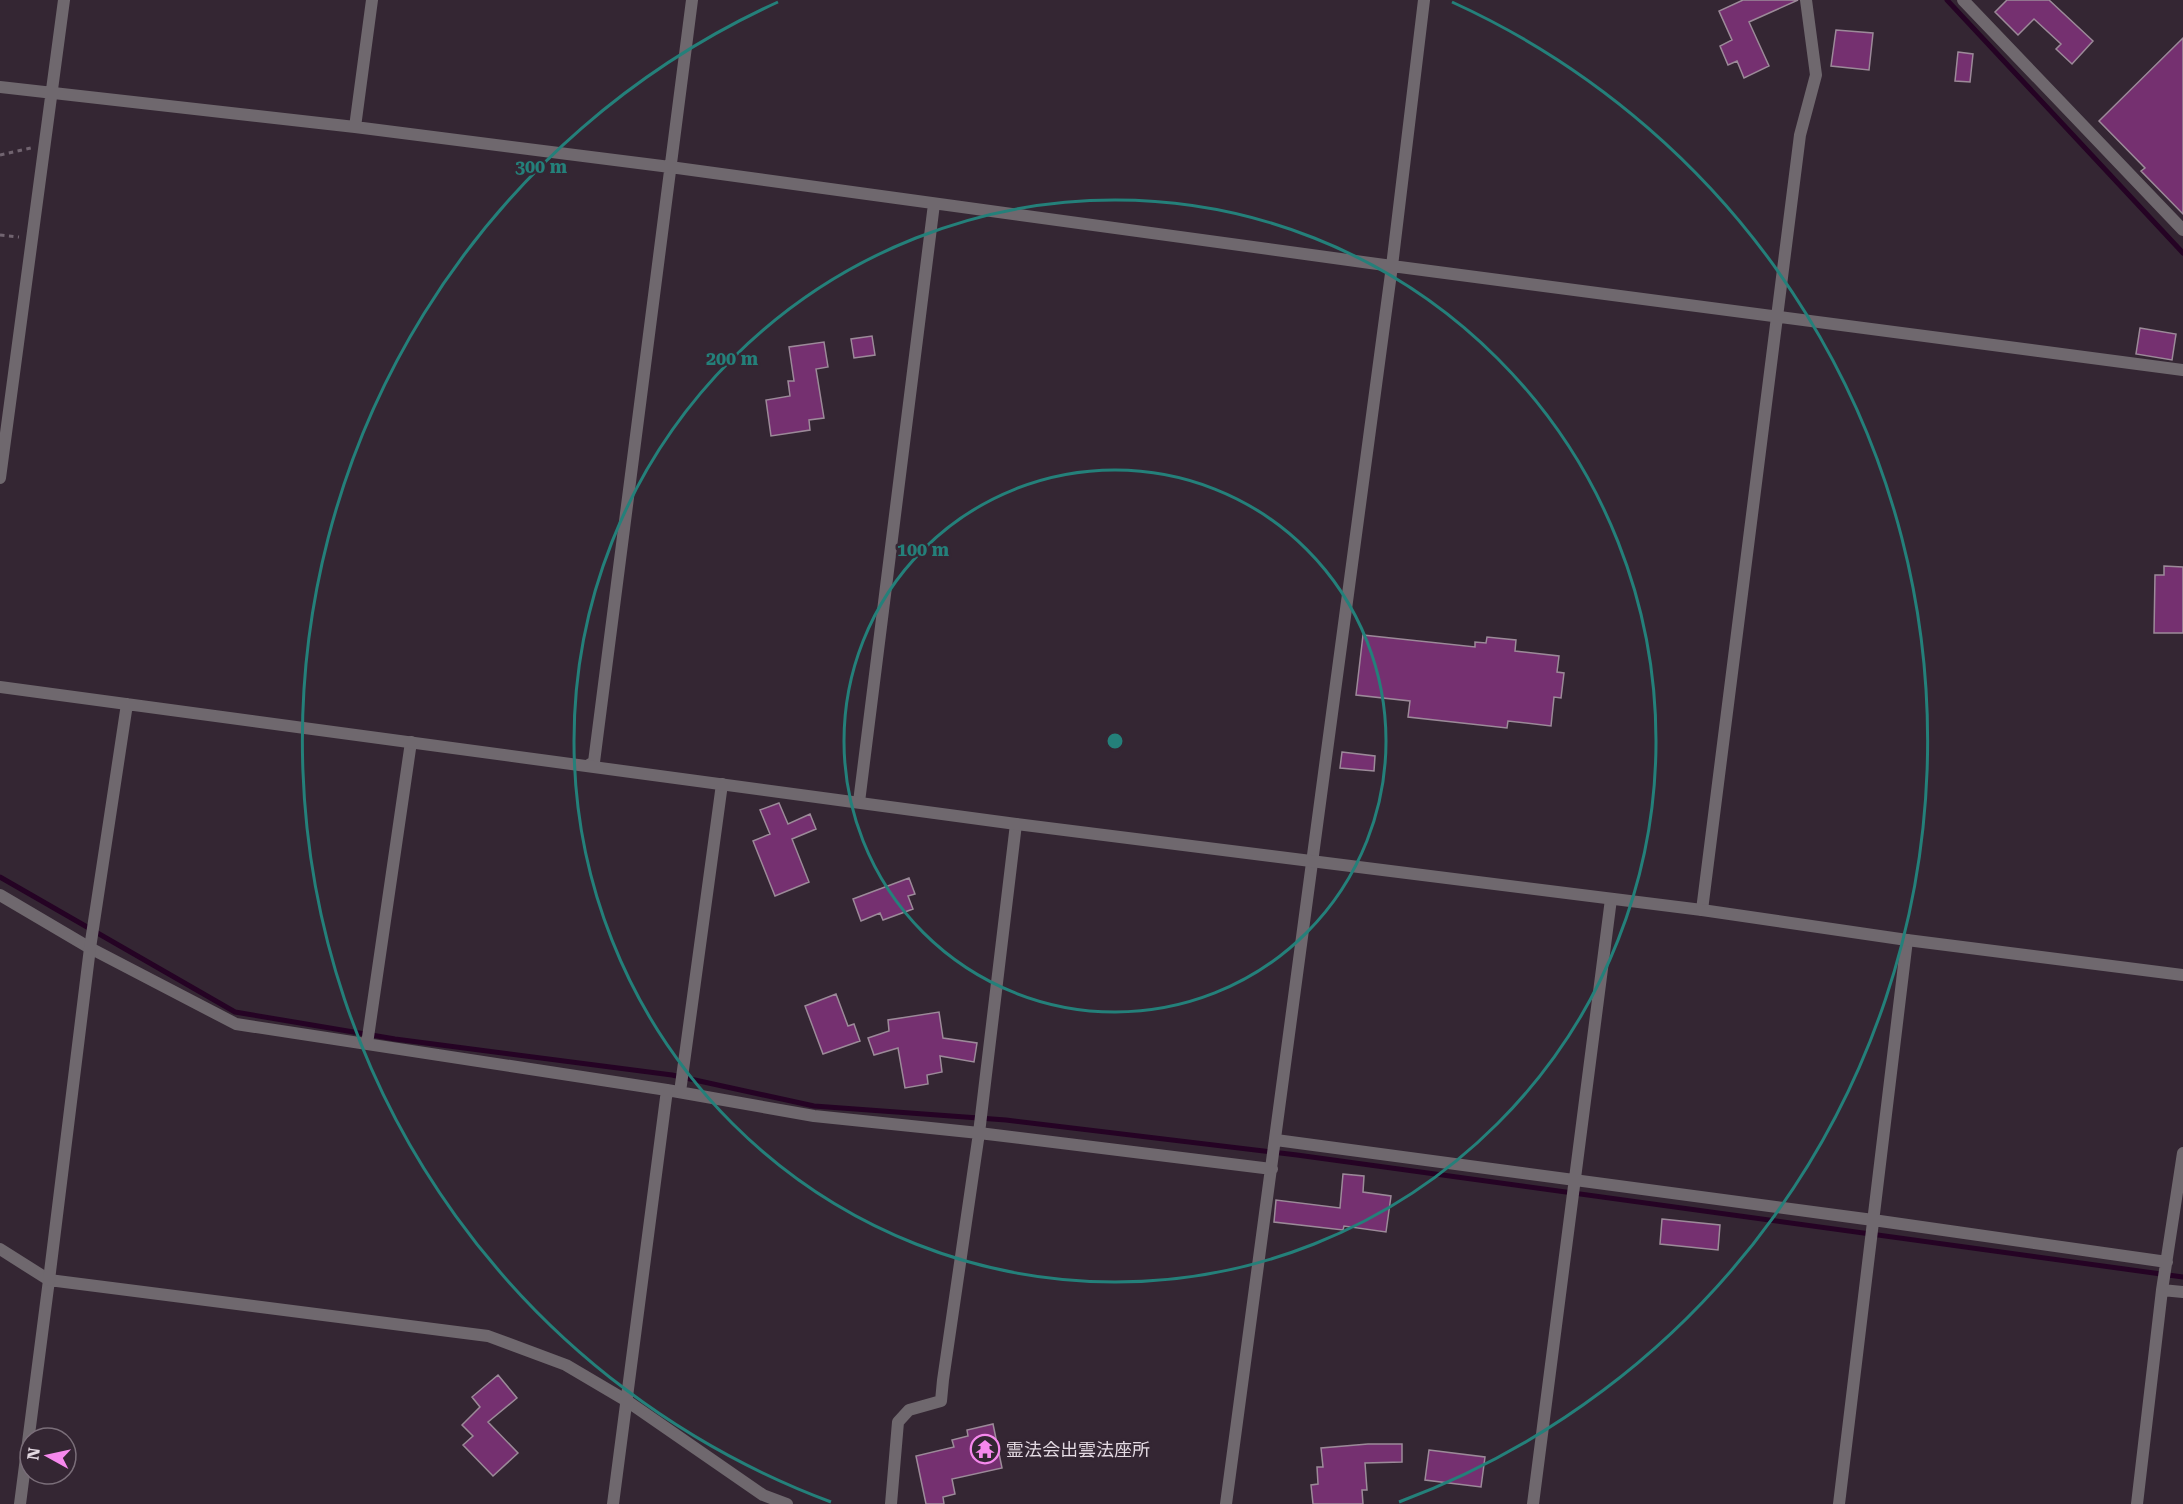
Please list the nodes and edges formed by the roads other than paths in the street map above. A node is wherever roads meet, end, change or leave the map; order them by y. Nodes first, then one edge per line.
1 (63, 0) edge
2 (372, 0) edge
3 (692, 0) edge
4 (1424, 0) edge
5 (1806, 0) edge
6 (1963, 0) edge
7 (0, 87) edge
8 (50, 93) junction
9 (355, 127) junction
10 (670, 167) junction
11 (934, 204) junction
12 (2183, 230) edge
13 (1392, 266) junction
14 (1778, 316) junction
15 (2183, 370) edge
16 (0, 478) edge
17 (0, 687) edge
18 (127, 704) junction
19 (411, 742) junction
20 (589, 765) junction
21 (722, 784) junction
22 (859, 802) junction
23 (1016, 824) junction
24 (1314, 861) junction
25 (0, 896) edge
26 (1611, 899) junction
27 (1702, 910) junction
28 (1907, 940) junction
29 (90, 948) junction
30 (2183, 975) edge
31 (367, 1044) junction
32 (674, 1091) junction
33 (979, 1133) junction
34 (1276, 1140) junction
35 (2183, 1153) edge
36 (1272, 1169) junction
37 (1575, 1181) junction
38 (1873, 1220) junction
39 (0, 1249) edge
40 (2167, 1262) junction
41 (49, 1280) junction
42 (2162, 1290) junction
43 (2183, 1292) edge
44 (627, 1401) junction
45 (20, 1504) edge
46 (613, 1504) edge
47 (787, 1504) edge
48 (891, 1504) edge
49 (1226, 1504) edge
50 (1533, 1504) edge
51 (1839, 1504) edge
52 (2137, 1504) edge

1 - 8 street
2 - 9 street
3 - 10 street
4 - 13 street
5 - 14 street
6 - 12 street
7 - 8 street
8 - 9 street
8 - 16 street
9 - 10 street
10 - 11 street
10 - 20 street
11 - 13 street
11 - 22 street
13 - 14 street
13 - 24 street
14 - 15 street
14 - 27 street
17 - 18 street
18 - 19 street
18 - 29 street
19 - 20 street
19 - 31 street
20 - 21 street
21 - 22 street
21 - 32 street
22 - 23 street
23 - 24 street
23 - 33 street
24 - 26 street
24 - 34 street
25 - 29 street
26 - 27 street
26 - 37 street
27 - 28 street
28 - 30 street
28 - 38 street
29 - 31 street
29 - 41 street
31 - 32 street
32 - 33 street
32 - 44 street
33 - 36 street
33 - 48 street
34 - 36 street
34 - 37 street
35 - 40 street
36 - 49 street
37 - 38 street
37 - 50 street
38 - 40 street
38 - 51 street
39 - 41 street
40 - 42 street
41 - 44 street
41 - 45 street
42 - 43 street
42 - 52 street
44 - 46 street
44 - 47 street

